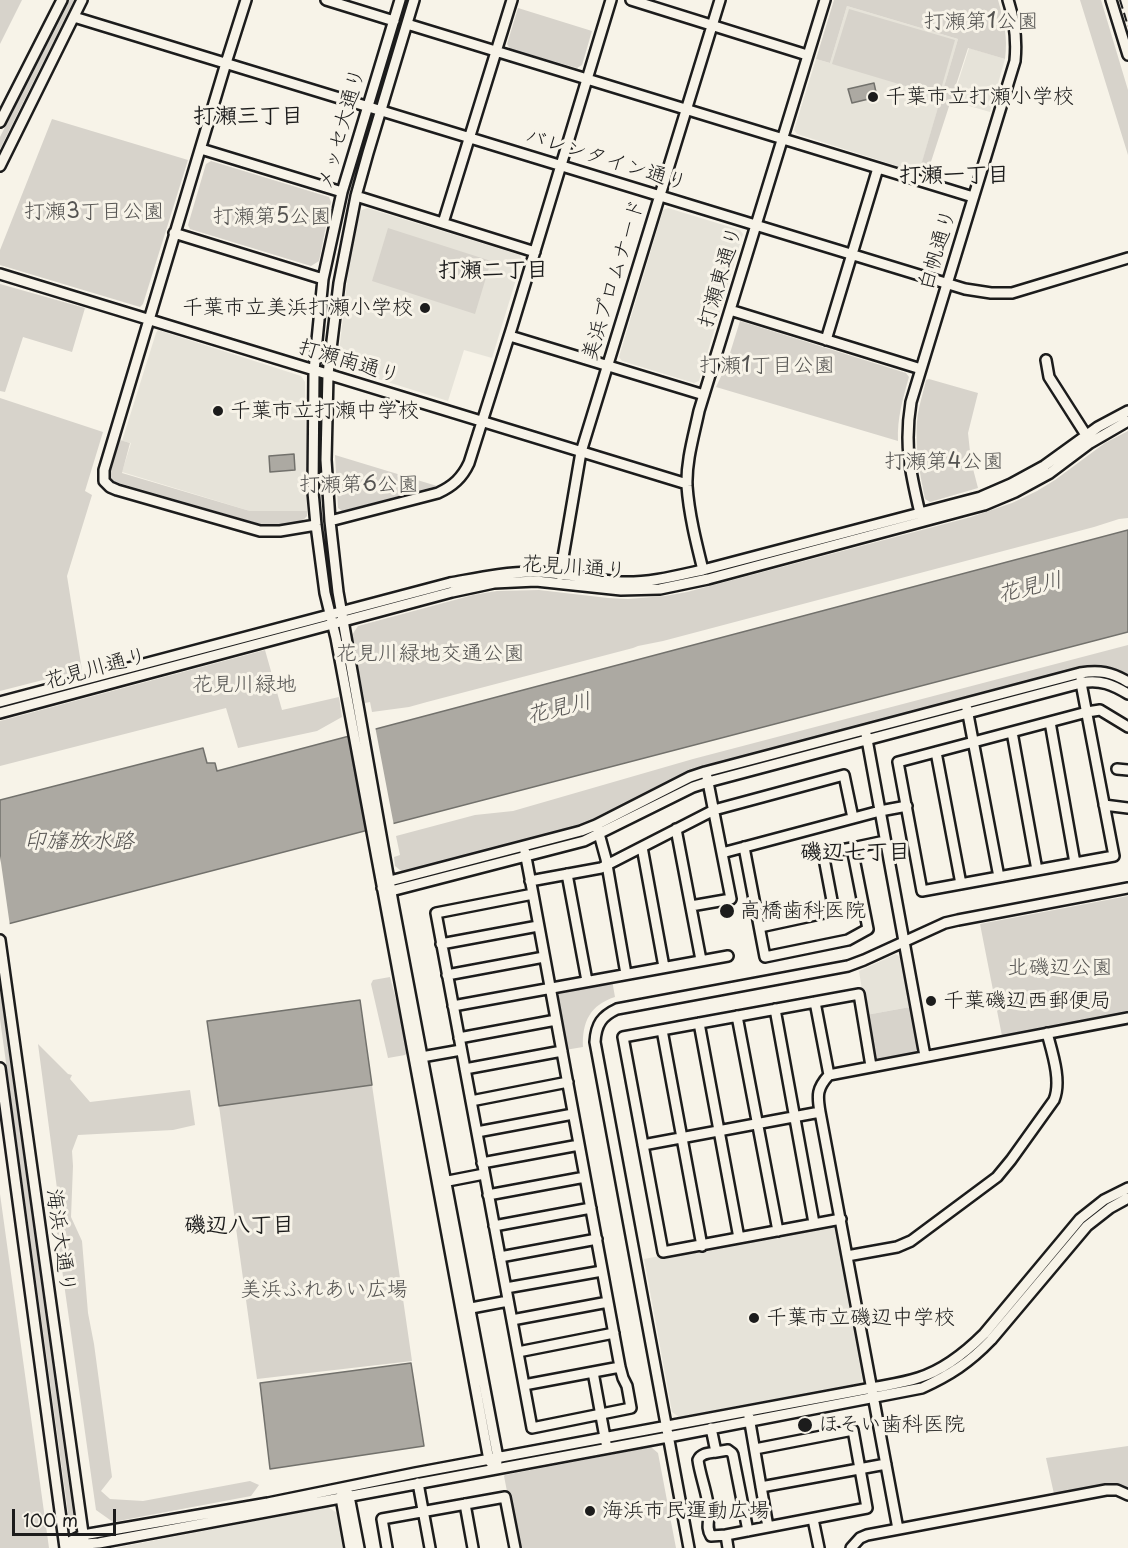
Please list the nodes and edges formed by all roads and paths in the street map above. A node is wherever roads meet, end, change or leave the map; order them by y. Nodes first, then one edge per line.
1 (62, 0) edge
2 (82, 0) edge
3 (246, 0) edge
4 (326, 0) edge
5 (400, 0) edge
6 (414, 0) edge
7 (512, 0) edge
8 (611, 0) edge
9 (631, 0) edge
10 (720, 0) edge
11 (825, 0) edge
12 (1008, 0) edge
13 (1111, 0) edge
14 (74, 17) junction
15 (394, 21) junction
16 (407, 24) junction
17 (712, 25) junction
18 (496, 52) junction
19 (807, 55) junction
20 (1128, 55) edge
21 (226, 63) junction
22 (586, 80) junction
23 (368, 106) junction
24 (381, 110) junction
25 (685, 110) junction
26 (0, 122) edge
27 (471, 137) junction
28 (782, 139) junction
29 (201, 149) junction
30 (562, 165) junction
31 (0, 166) edge
32 (878, 168) junction
33 (342, 192) junction
34 (659, 195) junction
35 (356, 196) junction
36 (973, 197) junction
37 (443, 223) junction
38 (756, 224) junction
39 (174, 234) junction
40 (535, 252) junction
41 (852, 254) junction
42 (1128, 258) edge
43 (0, 274) edge
44 (323, 279) junction
45 (947, 283) junction
46 (730, 310) junction
47 (148, 320) junction
48 (510, 336) junction
49 (826, 340) junction
50 (1046, 360) dead end
51 (608, 365) junction
52 (921, 369) junction
53 (314, 370) junction
54 (328, 374) junction
55 (704, 395) junction
56 (1128, 411) edge
57 (483, 421) junction
58 (1128, 421) edge
59 (1086, 435) junction
60 (581, 452) junction
61 (687, 484) junction
62 (920, 513) junction
63 (330, 521) junction
64 (316, 525) junction
65 (703, 570) junction
66 (560, 575) junction
67 (343, 616) junction
68 (332, 619) junction
69 (1080, 673) junction
70 (1128, 682) edge
71 (1082, 683) junction
72 (1128, 694) edge
73 (0, 702) edge
74 (965, 704) junction
75 (1087, 712) junction
76 (0, 714) edge
77 (968, 714) junction
78 (356, 721) junction
79 (1050, 722) junction
80 (1128, 727) edge
81 (865, 729) junction
82 (1012, 732) junction
83 (867, 740) junction
84 (974, 742) junction
85 (936, 752) junction
86 (1117, 769) dead end
87 (1128, 770) edge
88 (705, 771) junction
89 (708, 782) junction
90 (1104, 805) junction
91 (907, 806) junction
92 (1128, 808) edge
93 (714, 810) junction
94 (880, 811) junction
95 (853, 818) junction
96 (596, 825) junction
97 (676, 829) junction
98 (599, 835) junction
99 (885, 841) junction
100 (524, 846) junction
101 (744, 847) junction
102 (642, 848) junction
103 (852, 848) junction
104 (722, 853) junction
105 (526, 857) junction
106 (1075, 862) junction
107 (606, 866) junction
108 (1037, 870) junction
109 (567, 874) junction
110 (999, 877) junction
111 (530, 881) junction
112 (961, 884) junction
113 (388, 887) junction
114 (1128, 888) edge
115 (533, 894) junction
116 (691, 906) junction
117 (538, 926) junction
118 (760, 927) junction
119 (0, 940) edge
120 (904, 941) junction
121 (441, 944) junction
122 (728, 956) dead end
123 (544, 957) junction
124 (701, 960) junction
125 (664, 967) junction
126 (626, 974) junction
127 (447, 975) junction
128 (587, 981) junction
129 (550, 988) junction
130 (815, 1002) junction
131 (453, 1006) junction
132 (775, 1009) junction
133 (737, 1016) junction
134 (1128, 1018) edge
135 (556, 1020) junction
136 (699, 1023) junction
137 (662, 1030) junction
138 (1047, 1033) junction
139 (459, 1038) junction
140 (461, 1050) junction
141 (562, 1051) junction
142 (925, 1056) junction
143 (419, 1058) junction
144 (872, 1066) junction
145 (0, 1068) edge
146 (465, 1069) junction
147 (829, 1075) junction
148 (568, 1082) junction
149 (471, 1101) junction
150 (820, 1112) junction
151 (573, 1114) junction
152 (795, 1117) junction
153 (758, 1124) junction
154 (719, 1131) junction
155 (477, 1132) junction
156 (682, 1138) junction
157 (643, 1145) junction
158 (579, 1146) junction
159 (482, 1163) junction
160 (484, 1174) junction
161 (585, 1177) junction
162 (441, 1182) junction
163 (1128, 1188) edge
164 (488, 1195) junction
165 (1128, 1198) edge
166 (591, 1208) junction
167 (841, 1219) junction
168 (814, 1223) junction
169 (494, 1226) junction
170 (778, 1231) junction
171 (739, 1238) junction
172 (597, 1239) junction
173 (702, 1245) junction
174 (847, 1256) junction
175 (500, 1257) junction
176 (602, 1271) junction
177 (506, 1288) junction
178 (508, 1301) junction
179 (608, 1302) junction
180 (465, 1309) junction
181 (512, 1320) junction
182 (614, 1333) junction
183 (518, 1352) junction
184 (620, 1367) junction
185 (593, 1372) junction
186 (524, 1385) junction
187 (873, 1393) junction
188 (601, 1414) junction
189 (749, 1416) junction
190 (711, 1428) junction
191 (667, 1432) junction
192 (606, 1443) junction
193 (755, 1449) junction
194 (716, 1452) junction
195 (493, 1459) junction
196 (886, 1464) junction
197 (495, 1468) junction
198 (860, 1469) junction
199 (418, 1483) junction
200 (761, 1487) junction
201 (345, 1494) junction
202 (1128, 1495) edge
203 (465, 1504) junction
204 (423, 1512) junction
205 (813, 1518) junction
206 (768, 1527) junction
207 (898, 1529) junction
208 (748, 1531) junction
209 (726, 1535) junction
210 (84, 1542) edge
211 (65, 1546) edge
212 (350, 1548) edge
213 (359, 1548) edge
214 (387, 1548) edge
215 (430, 1548) edge
216 (473, 1548) edge
217 (515, 1548) edge
218 (689, 1548) edge
219 (728, 1548) edge
220 (819, 1548) edge
221 (851, 1548) edge

1 - 26 street
2 - 14 street
3 - 21 street
4 - 15 street
5 - 15 street, メッセ大通り
6 - 16 street, メッセ大通り
7 - 18 street
8 - 22 street
9 - 17 street
10 - 17 street, 美浜プロムナード
11 - 19 street, 打瀬東通り
12 - 36 street, 白帆通り
13 - 20 street
14 - 21 street, バレンタイン通り
14 - 31 street
15 - 23 street, メッセ大通り
16 - 18 street
16 - 24 street, メッセ大通り
17 - 19 street
17 - 25 street, 美浜プロムナード
18 - 22 street
18 - 27 street
19 - 28 street, 打瀬東通り
21 - 23 street, バレンタイン通り
21 - 29 street
22 - 25 street
22 - 30 street
23 - 24 street, バレンタイン通り
23 - 33 street, メッセ大通り
24 - 27 street, バレンタイン通り
24 - 35 street, メッセ大通り
25 - 28 street
25 - 34 street, 美浜プロムナード
27 - 30 street, バレンタイン通り
27 - 37 street
28 - 32 street
28 - 38 street, 打瀬東通り
29 - 33 street
29 - 39 street
30 - 34 street, バレンタイン通り
30 - 40 street
32 - 36 street
32 - 41 street
33 - 44 street, メッセ大通り
34 - 38 street, バレンタイン通り
34 - 51 street, 美浜プロムナード
35 - 37 street
35 - 54 street, メッセ大通り
36 - 45 street, 白帆通り
37 - 40 street
38 - 41 street, バレンタイン通り
38 - 46 street, 打瀬東通り
39 - 44 street
39 - 47 street
40 - 48 street
41 - 45 street, バレンタイン通り
41 - 49 street
42 - 45 street, バレンタイン通り
43 - 47 street, 打瀬南通り
44 - 53 street, メッセ大通り
45 - 52 street, 白帆通り
46 - 49 street
46 - 55 street, 打瀬東通り
47 - 53 street, 打瀬南通り
47 - 64 street
48 - 51 street
48 - 57 street
49 - 52 street
50 - 59 street
51 - 55 street
51 - 60 street, 美浜プロムナード
52 - 62 street, 白帆通り
53 - 54 street, 打瀬南通り
53 - 64 street, メッセ大通り
54 - 57 street, 打瀬南通り
54 - 63 street, メッセ大通り
55 - 61 street, 打瀬東通り
56 - 59 street, 花見川通り
57 - 60 street, 打瀬南通り
57 - 63 street
58 - 67 street, 花見川通り
59 - 62 street, 花見川通り
60 - 61 street, 打瀬南通り
60 - 66 street, 美浜プロムナード
61 - 65 street, 打瀬東通り
62 - 65 street, 花見川通り
63 - 67 street, メッセ大通り
64 - 68 street, メッセ大通り
65 - 66 street, 花見川通り
66 - 67 street, 花見川通り
67 - 68 street, 花見川通り
67 - 78 street, メッセ大通り
68 - 73 street, 花見川通り
68 - 76 street, 花見川通り
68 - 78 street, メッセ大通り
69 - 70 street
69 - 71 street
69 - 74 street
71 - 72 street
71 - 75 street
71 - 77 street
74 - 77 street
74 - 81 street
75 - 79 street
75 - 80 street
75 - 90 street
77 - 83 street
77 - 84 street
78 - 113 street
79 - 82 street
79 - 106 street
81 - 83 street
81 - 88 street
82 - 84 street
82 - 108 street
83 - 89 street
83 - 94 street
84 - 85 street
84 - 110 street
85 - 91 street
85 - 112 street
86 - 87 street
88 - 89 street
88 - 96 street
89 - 93 street
89 - 98 street
90 - 92 street
90 - 106 street
91 - 94 street
91 - 112 street
93 - 95 street
93 - 97 street
93 - 104 street
94 - 95 street
94 - 99 street
95 - 101 street
96 - 98 street
96 - 100 street
97 - 102 street
97 - 116 street
98 - 105 street
98 - 107 street
99 - 103 street
99 - 120 street
100 - 105 street
100 - 113 street
101 - 104 street
101 - 118 street
102 - 107 street
102 - 125 street
103 - 118 street
103 - 118 street
104 - 116 street
105 - 111 street
105 - 113 street
106 - 108 street
107 - 109 street
107 - 126 street
108 - 110 street
109 - 111 street
109 - 128 street
110 - 112 street
111 - 115 street
113 - 143 street
114 - 120 street
115 - 117 street
115 - 121 street
116 - 124 street
117 - 121 street
117 - 123 street
119 - 210 street, 海浜大通り
120 - 142 street
120 - 191 street
121 - 127 street
122 - 124 street
123 - 127 street
123 - 129 street
124 - 125 street
125 - 126 street
126 - 128 street
127 - 131 street
128 - 129 street
129 - 131 street
129 - 135 street
130 - 132 street
130 - 144 street
130 - 147 street
131 - 139 street
132 - 133 street
132 - 152 street
133 - 136 street
133 - 153 street
134 - 138 street
135 - 139 street
135 - 141 street
136 - 137 street
136 - 154 street
137 - 156 street
137 - 157 street
138 - 142 street
138 - 174 street
139 - 140 street
140 - 143 street
140 - 146 street
141 - 146 street
141 - 148 street
142 - 144 street
143 - 162 street
144 - 147 street
145 - 211 street, 海浜大通り
146 - 149 street
147 - 150 street
148 - 149 street
148 - 151 street
149 - 155 street
150 - 152 street
150 - 167 street
151 - 155 street
151 - 158 street
152 - 153 street
152 - 168 street
153 - 154 street
153 - 170 street
154 - 156 street
154 - 171 street
155 - 159 street
156 - 157 street
156 - 173 street
157 - 173 street
158 - 159 street
158 - 161 street
159 - 160 street
160 - 162 street
160 - 164 street
161 - 164 street
161 - 166 street
162 - 180 street
163 - 187 street
164 - 169 street
165 - 187 street
166 - 169 street
166 - 172 street
167 - 168 street
167 - 174 street
168 - 170 street
169 - 175 street
170 - 171 street
171 - 173 street
172 - 175 street
172 - 176 street
174 - 187 street
175 - 177 street
176 - 177 street
176 - 179 street
177 - 178 street
178 - 180 street
178 - 181 street
179 - 181 street
179 - 182 street
180 - 195 street
181 - 183 street
182 - 183 street
182 - 184 street
183 - 186 street
184 - 185 street
184 - 188 street
185 - 186 street
185 - 188 street
186 - 188 street
187 - 189 street
187 - 196 street
188 - 192 street
189 - 190 street
189 - 191 street
189 - 193 street
190 - 191 street
190 - 194 street
191 - 192 street
191 - 218 street
192 - 195 street
192 - 197 street
193 - 198 street
193 - 200 street
194 - 208 street
194 - 209 street
195 - 197 street
195 - 201 street
196 - 198 street
196 - 207 street
197 - 199 street
198 - 200 street
198 - 205 street
199 - 201 street
199 - 204 street
200 - 206 street
201 - 210 street
201 - 212 street
201 - 213 street
202 - 207 street
203 - 204 street
203 - 216 street
203 - 217 street
204 - 214 street
204 - 215 street
205 - 206 street
205 - 220 street
206 - 208 street
207 - 221 street
208 - 209 street
209 - 219 street
210 - 211 street

